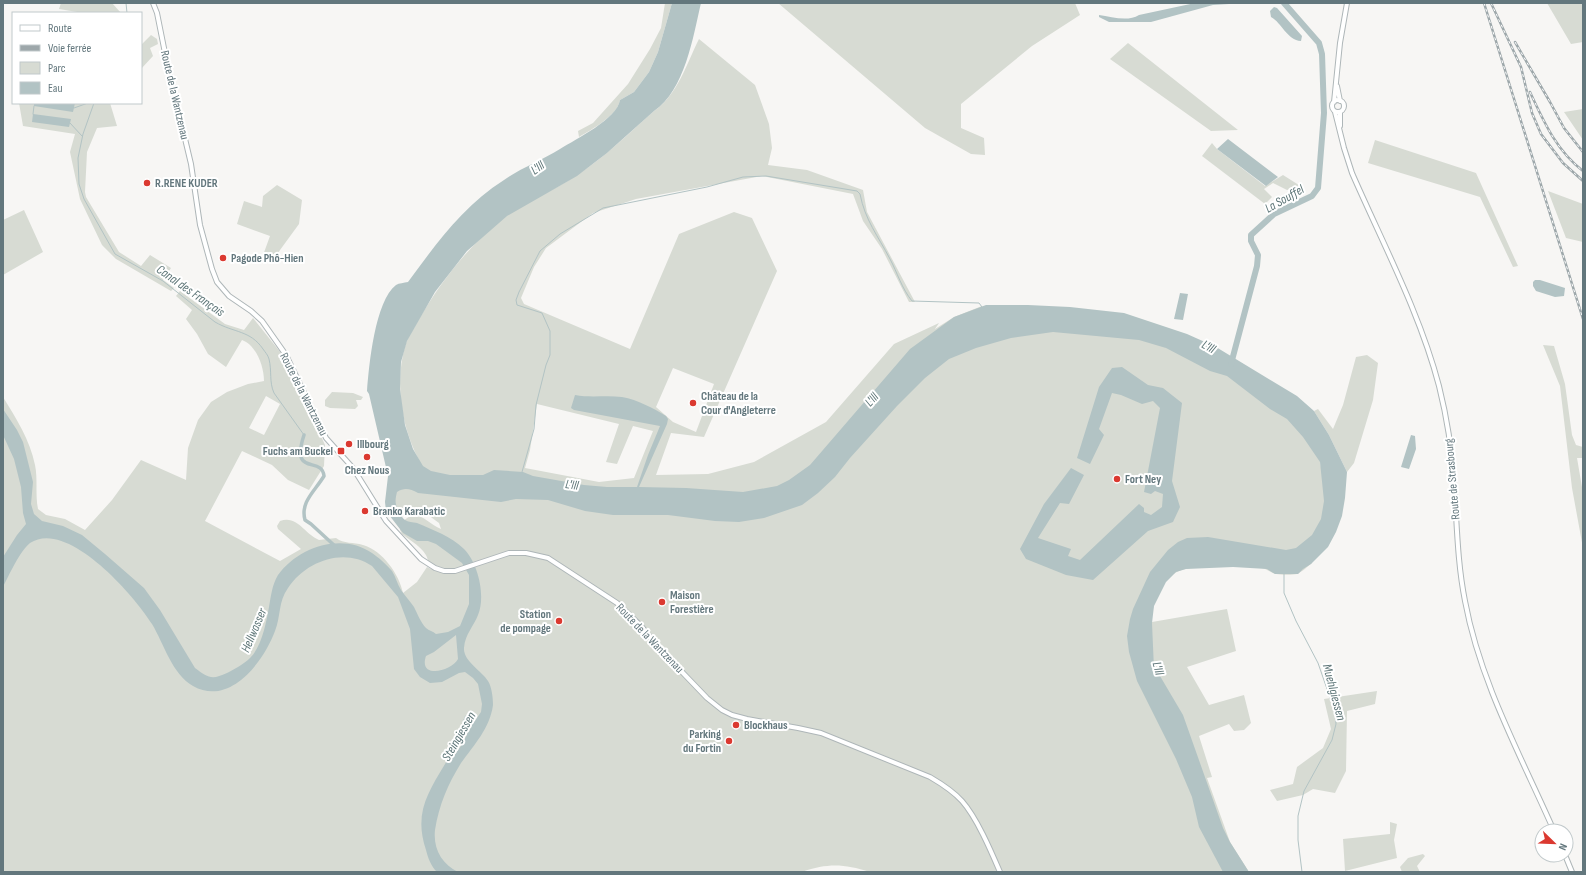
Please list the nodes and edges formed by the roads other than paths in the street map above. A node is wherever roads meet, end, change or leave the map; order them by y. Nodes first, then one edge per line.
1 (153, 3) edge
2 (1347, 3) edge
3 (1336, 77) junction
4 (1340, 101) junction
5 (1334, 102) junction
6 (1335, 112) junction
7 (1340, 112) junction
8 (1339, 129) junction
9 (1550, 823) edge
10 (1000, 872) edge

1 - 10 main road, Route de la Wantzenau
2 - 3 main road
3 - 4 main road
3 - 5 main road
4 - 5 main road
4 - 7 main road
5 - 6 main road
6 - 7 main road
6 - 8 main road, Route de Strasbourg
7 - 8 main road
8 - 9 main road, Route de Strasbourg

